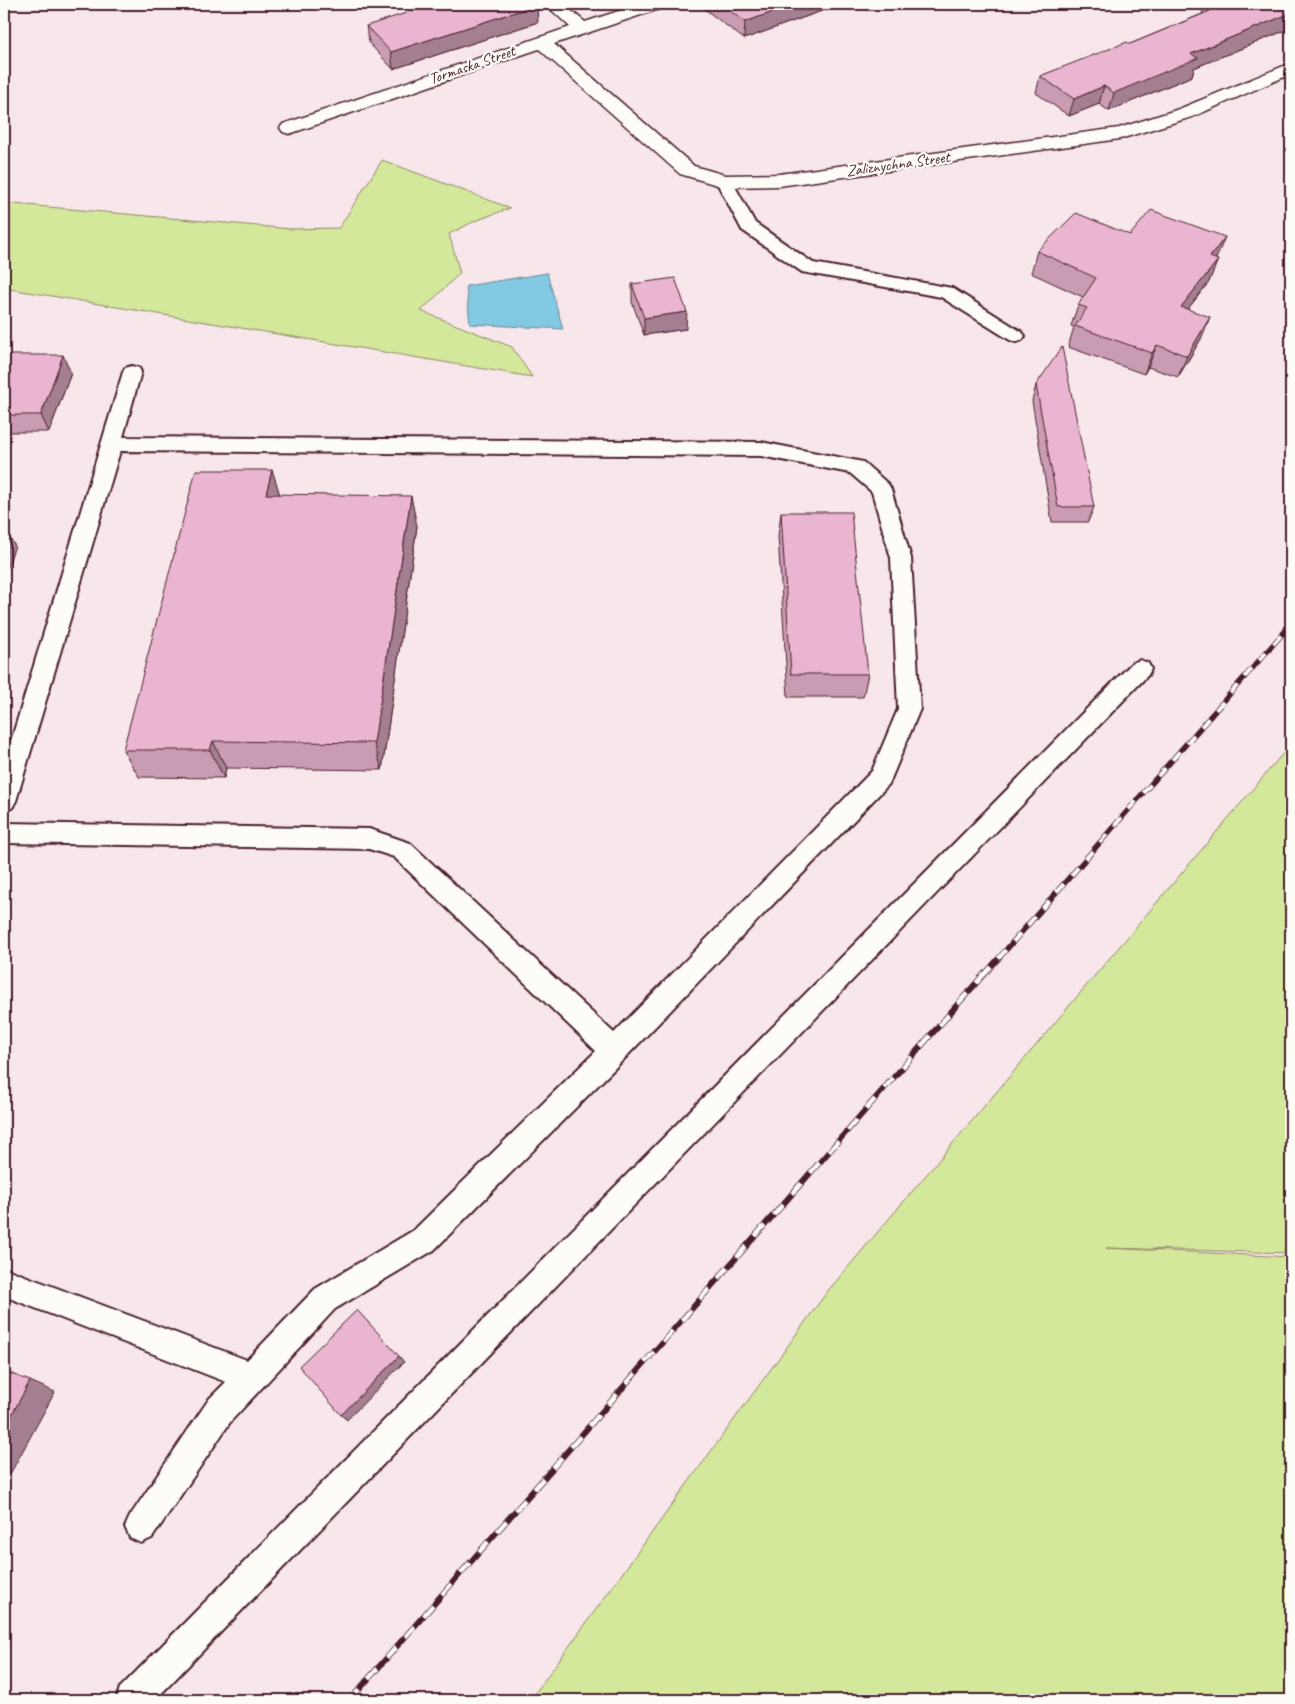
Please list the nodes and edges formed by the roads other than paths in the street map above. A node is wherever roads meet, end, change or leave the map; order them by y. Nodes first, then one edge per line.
1 (552, 4) edge
2 (656, 4) edge
3 (582, 29) junction
4 (541, 42) junction
5 (1291, 68) edge
6 (288, 128) dead end
7 (724, 181) junction
8 (1016, 336) dead end
9 (132, 372) dead end
10 (112, 444) junction
11 (1140, 669) dead end
12 (4, 801) edge
13 (4, 833) edge
14 (614, 1051) junction
15 (4, 1282) edge
16 (252, 1377) junction
17 (141, 1526) dead end
18 (132, 1700) edge

1 - 3 street
2 - 3 street, Tormaska Street
3 - 4 street, Tormaska Street
4 - 6 street, Tormaska Street
4 - 7 street, Zaliznychna Street
5 - 7 street, Zaliznychna Street
7 - 8 lane
9 - 10 lane
10 - 12 lane
10 - 14 lane
11 - 18 lane
13 - 14 lane
14 - 16 lane
15 - 16 lane
16 - 17 lane

